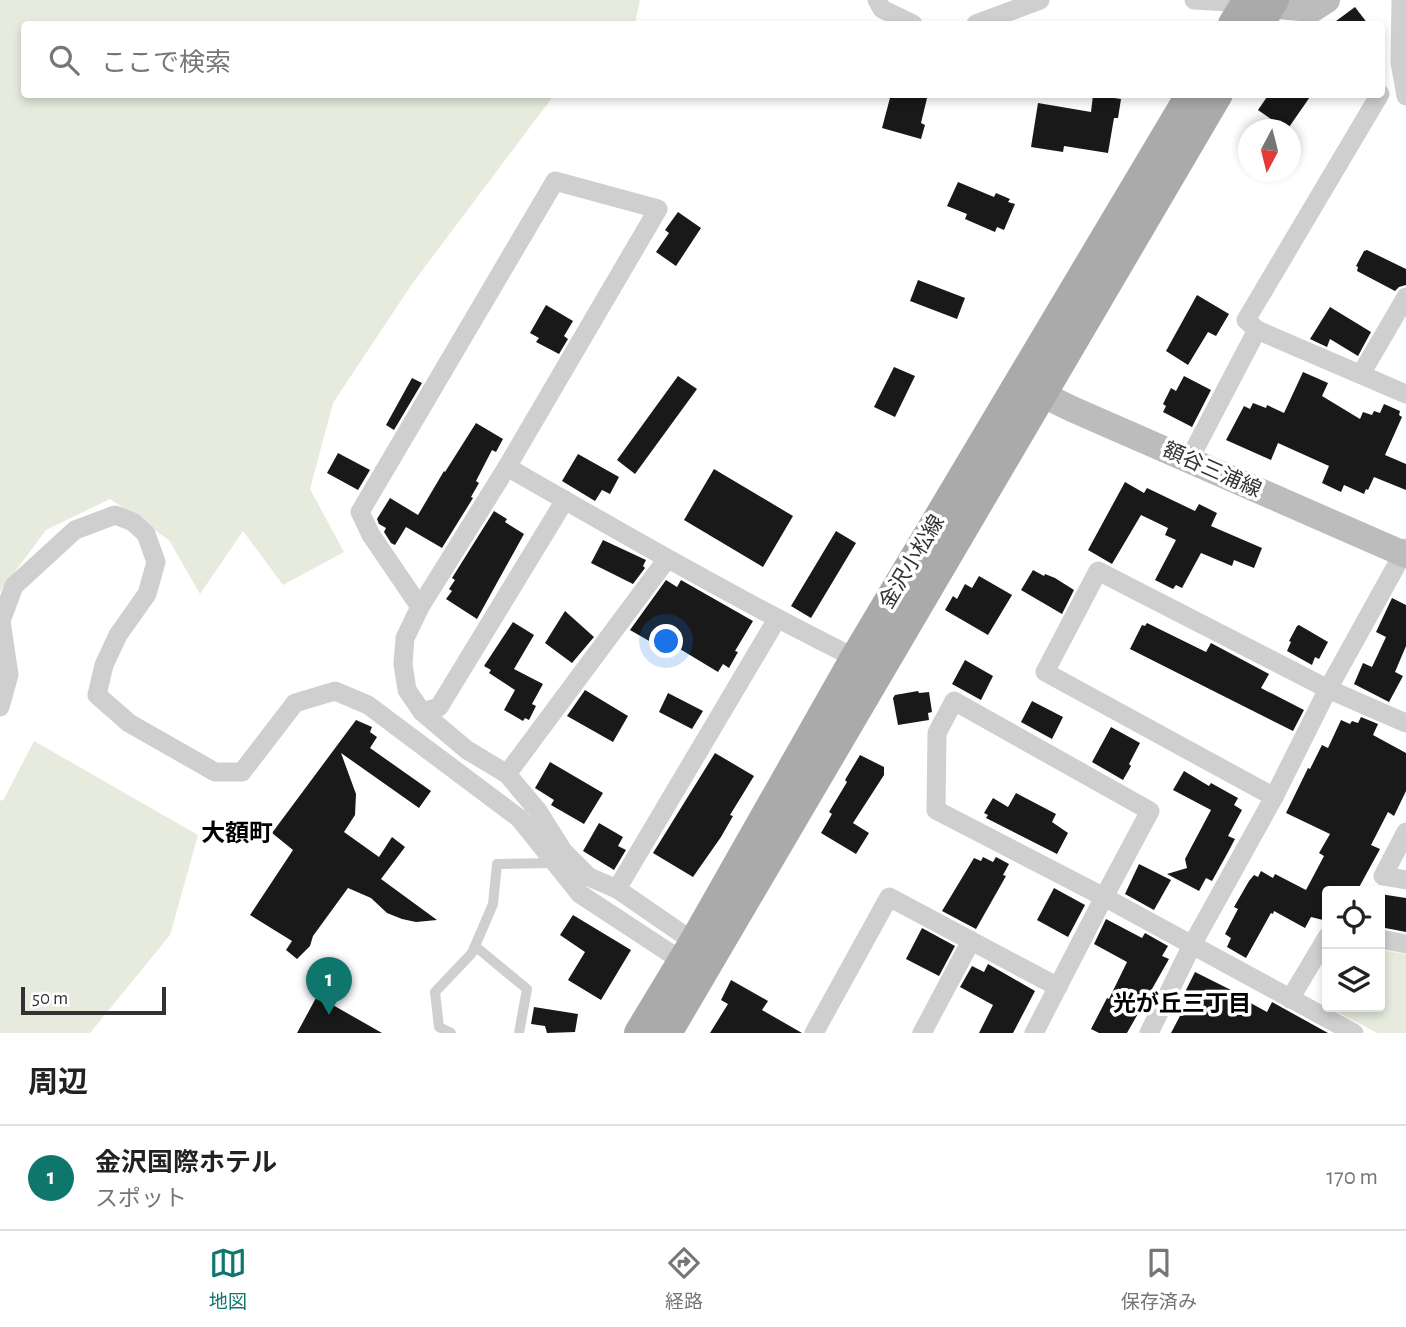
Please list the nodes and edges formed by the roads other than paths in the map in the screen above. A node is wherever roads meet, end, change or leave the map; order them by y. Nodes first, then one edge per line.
1 (877, 0) edge
2 (1040, 0) edge
3 (1194, 0) edge
4 (1328, 0) edge
5 (1401, 0) edge
6 (1255, 10) edge
7 (907, 21) edge
8 (984, 21) edge
9 (1399, 62) junction
10 (1385, 86) edge
11 (1406, 96) edge
12 (1189, 98) edge
13 (1215, 98) edge
14 (1378, 98) edge
15 (1406, 297) edge
16 (1257, 330) junction
17 (1361, 374) junction
18 (1031, 389) junction
19 (1406, 394) edge
20 (1189, 460) junction
21 (507, 467) junction
22 (565, 500) junction
23 (1405, 552) edge
24 (667, 559) junction
25 (420, 607) junction
26 (777, 619) junction
27 (855, 658) junction
28 (1328, 688) junction
29 (0, 707) edge
30 (422, 712) junction
31 (1406, 723) edge
32 (507, 774) junction
33 (1274, 797) junction
34 (1406, 832) edge
35 (555, 863) junction
36 (1406, 880) edge
37 (617, 889) junction
38 (1104, 897) junction
39 (1385, 940) edge
40 (971, 941) junction
41 (1406, 944) edge
42 (1192, 945) junction
43 (1322, 945) edge
44 (475, 946) junction
45 (688, 952) junction
46 (1058, 987) junction
47 (1290, 999) junction
48 (451, 1033) edge
49 (519, 1033) edge
50 (639, 1033) edge
51 (667, 1033) edge
52 (814, 1033) edge
53 (922, 1033) edge
54 (1034, 1033) edge
55 (1149, 1033) edge
56 (1354, 1033) edge

1 - 7 street
2 - 8 street
3 - 6 street
4 - 6 main road
5 - 9 street
9 - 10 street
9 - 11 street
12 - 18 main road, 金沢小松線
13 - 18 main road, 金沢小松線
14 - 16 street
15 - 17 street
16 - 17 street
16 - 20 street
17 - 19 street
18 - 20 main road, 額谷三浦線
18 - 27 main road, 金沢小松線
18 - 51 main road, 金沢小松線
20 - 23 main road, 額谷三浦線
21 - 22 street
21 - 25 street
21 - 25 street
22 - 24 street
22 - 30 street
23 - 28 street
24 - 26 street
24 - 32 street
25 - 30 street
26 - 27 street
26 - 37 street
27 - 45 main road, 金沢小松線
28 - 31 street
28 - 33 street
28 - 33 street
29 - 35 street
30 - 32 street
32 - 37 street
33 - 42 street
34 - 36 street
35 - 44 lane
35 - 45 street
37 - 45 street
38 - 38 street
38 - 42 street
38 - 46 street
39 - 41 street
40 - 46 street
40 - 52 street
40 - 53 street
42 - 47 street
42 - 55 street
43 - 47 street
44 - 48 lane
44 - 49 lane
45 - 50 main road, 金沢小松線
46 - 54 street
47 - 56 street

